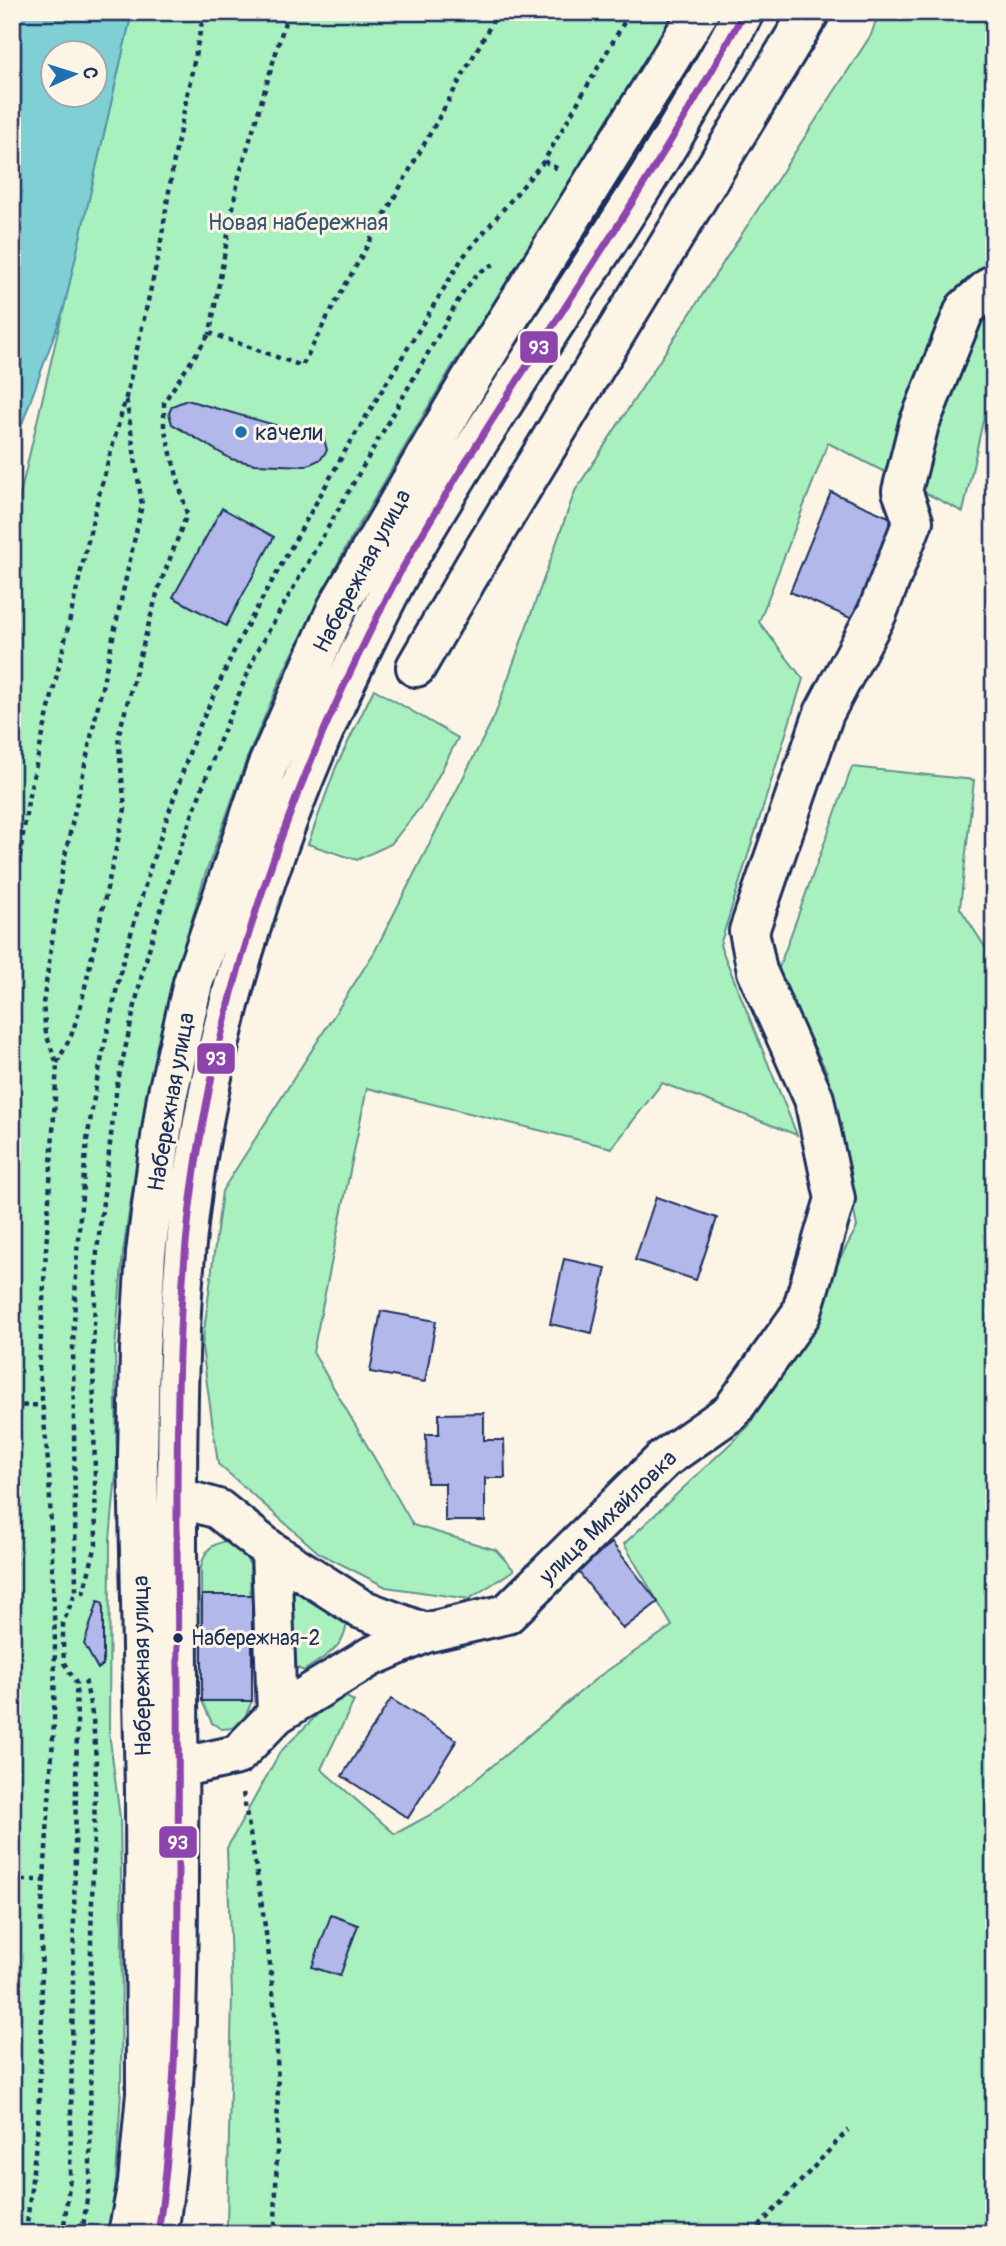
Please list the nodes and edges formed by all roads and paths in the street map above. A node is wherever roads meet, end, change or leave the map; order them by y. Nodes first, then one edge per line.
1 (204, 12) edge
2 (288, 12) edge
3 (498, 12) edge
4 (629, 12) edge
5 (699, 12) edge
6 (744, 12) edge
7 (810, 12) edge
8 (544, 161) dead end
9 (994, 284) edge
10 (209, 333) junction
11 (126, 397) junction
12 (338, 608) junction
13 (372, 627) junction
14 (416, 667) dead end
15 (12, 906) edge
16 (57, 1064) junction
17 (42, 1405) junction
18 (12, 1406) edge
19 (177, 1497) junction
20 (12, 1500) edge
21 (271, 1551) junction
22 (425, 1633) junction
23 (55, 1642) junction
24 (63, 1642) dead end
25 (85, 1679) dead end
26 (277, 1714) junction
27 (237, 1755) junction
28 (178, 1768) junction
29 (12, 1793) edge
30 (12, 1880) edge
31 (44, 1880) junction
32 (848, 2130) dead end
33 (26, 2234) edge
34 (82, 2234) edge
35 (128, 2234) edge
36 (158, 2234) edge
37 (275, 2234) edge
38 (752, 2234) edge

1 - 11 path
2 - 10 path
3 - 10 path
4 - 8 path
5 - 12 street, Набережная улица
6 - 13 street, Набережная улица
7 - 14 street
9 - 22 street, улица Михайловка
10 - 16 path
11 - 15 path
11 - 16 path
12 - 13 street
12 - 35 street, Набережная улица
13 - 19 street, Набережная улица
16 - 17 path
17 - 18 path
17 - 23 path
19 - 21 street
19 - 28 street, Набережная улица
20 - 29 path
21 - 22 street
21 - 26 street
22 - 26 street, улица Михайловка
23 - 24 path
23 - 31 path
25 - 34 path
26 - 27 street, улица Михайловка
27 - 28 street
27 - 37 path
28 - 36 street, Набережная улица
30 - 31 path
31 - 33 path
32 - 38 path

